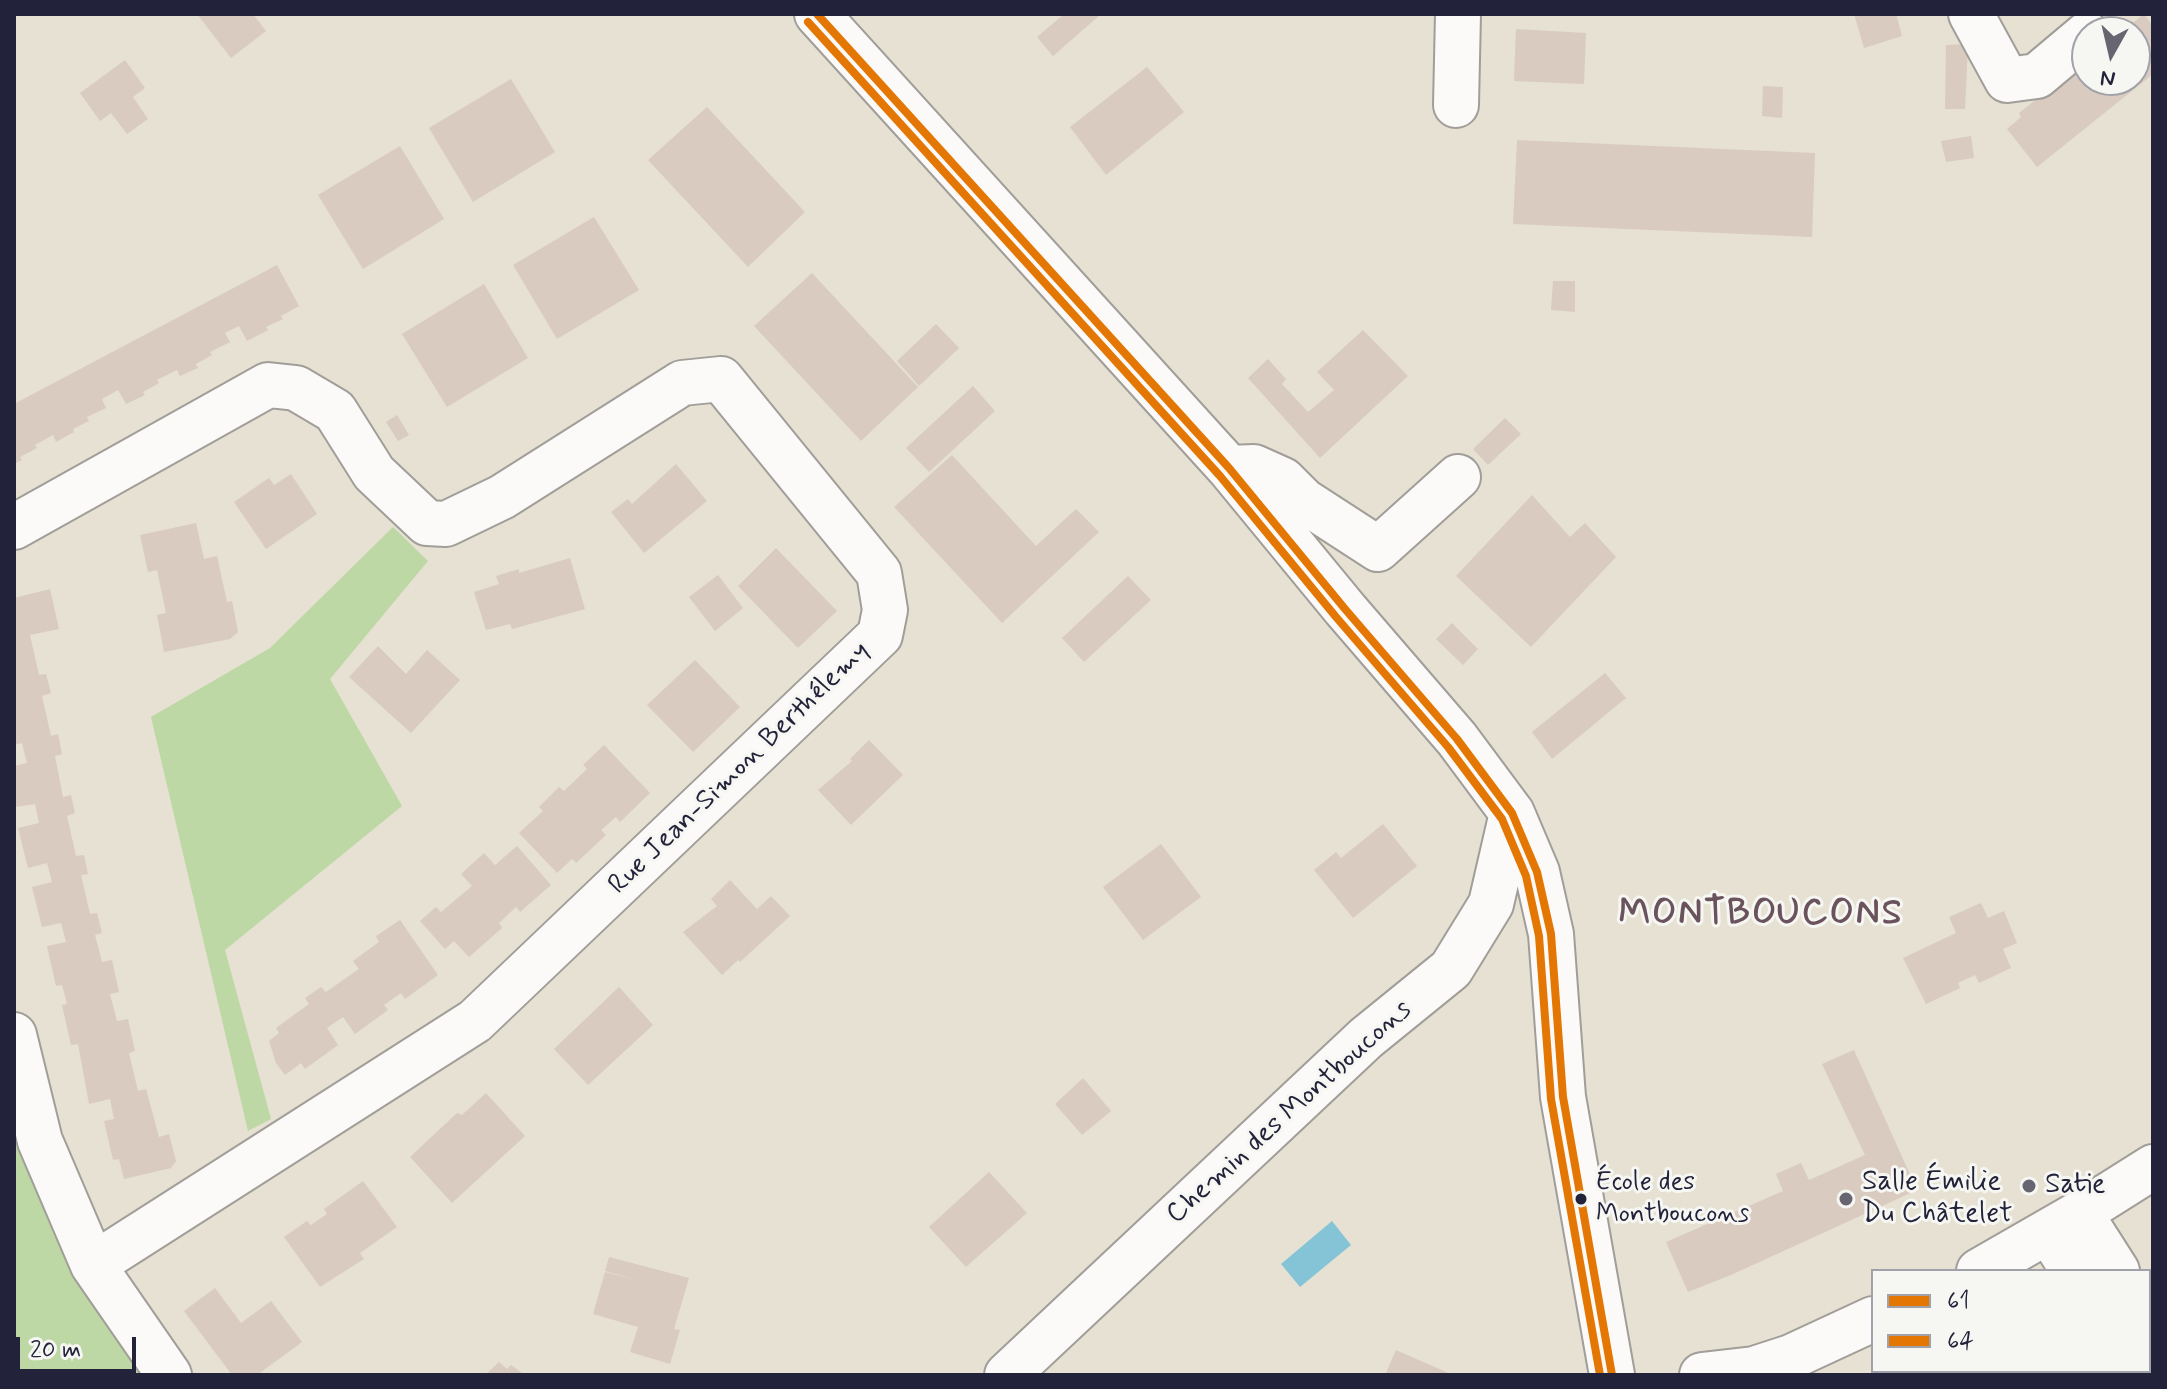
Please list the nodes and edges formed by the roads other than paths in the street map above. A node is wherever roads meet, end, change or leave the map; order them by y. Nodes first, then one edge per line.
1 (817, 14) edge
2 (1458, 14) edge
3 (1971, 14) edge
4 (2071, 47) edge
5 (1456, 105) dead end
6 (1229, 468) junction
7 (1458, 477) dead end
8 (14, 527) edge
9 (1512, 813) junction
10 (14, 1035) edge
11 (2153, 1167) edge
12 (2065, 1222) junction
13 (93, 1265) junction
14 (1983, 1269) edge
15 (2073, 1269) edge
16 (2115, 1269) edge
17 (1871, 1320) edge
18 (169, 1375) edge
19 (1007, 1375) edge
20 (1612, 1375) edge
21 (1702, 1375) edge

1 - 6 street
2 - 5 street
3 - 4 street
6 - 7 street
6 - 9 street
8 - 13 street, Rue Jean-Simon Berthélemy
9 - 19 street, Chemin des Montboucons
9 - 20 street
10 - 13 street
11 - 12 street
12 - 14 street
12 - 15 street
12 - 16 street
13 - 18 street
17 - 21 street

